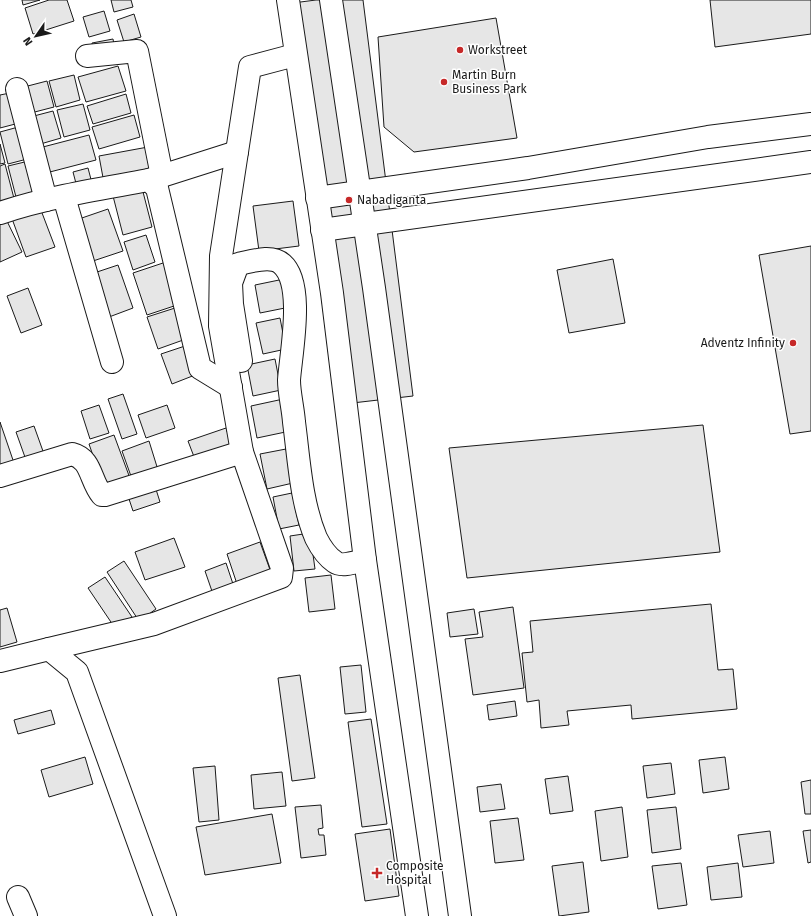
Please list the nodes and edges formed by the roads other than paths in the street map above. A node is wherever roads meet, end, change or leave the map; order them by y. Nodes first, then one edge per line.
1 (288, 0) edge
2 (331, 0) edge
3 (295, 55) junction
4 (86, 56) dead end
5 (17, 89) dead end
6 (811, 124) edge
7 (237, 152) junction
8 (811, 162) edge
9 (156, 178) junction
10 (360, 192) junction
11 (55, 198) junction
12 (317, 198) junction
13 (0, 214) edge
14 (364, 224) junction
15 (322, 230) junction
16 (112, 362) dead end
17 (231, 387) junction
18 (247, 446) junction
19 (0, 476) edge
20 (365, 560) junction
21 (50, 649) junction
22 (0, 661) edge
23 (165, 916) edge
24 (417, 916) edge
25 (460, 916) edge

1 - 3 street
2 - 10 street
3 - 7 street
3 - 12 street
4 - 9 street
5 - 11 street
6 - 10 street
7 - 9 street
7 - 17 street
8 - 14 street
9 - 11 street
9 - 17 street
10 - 12 street
10 - 14 street
11 - 13 street
11 - 16 street
12 - 15 street
14 - 15 street
14 - 25 street
15 - 20 street
17 - 18 street
18 - 19 street
18 - 20 street
18 - 21 street
20 - 24 street
21 - 22 street
21 - 23 street

